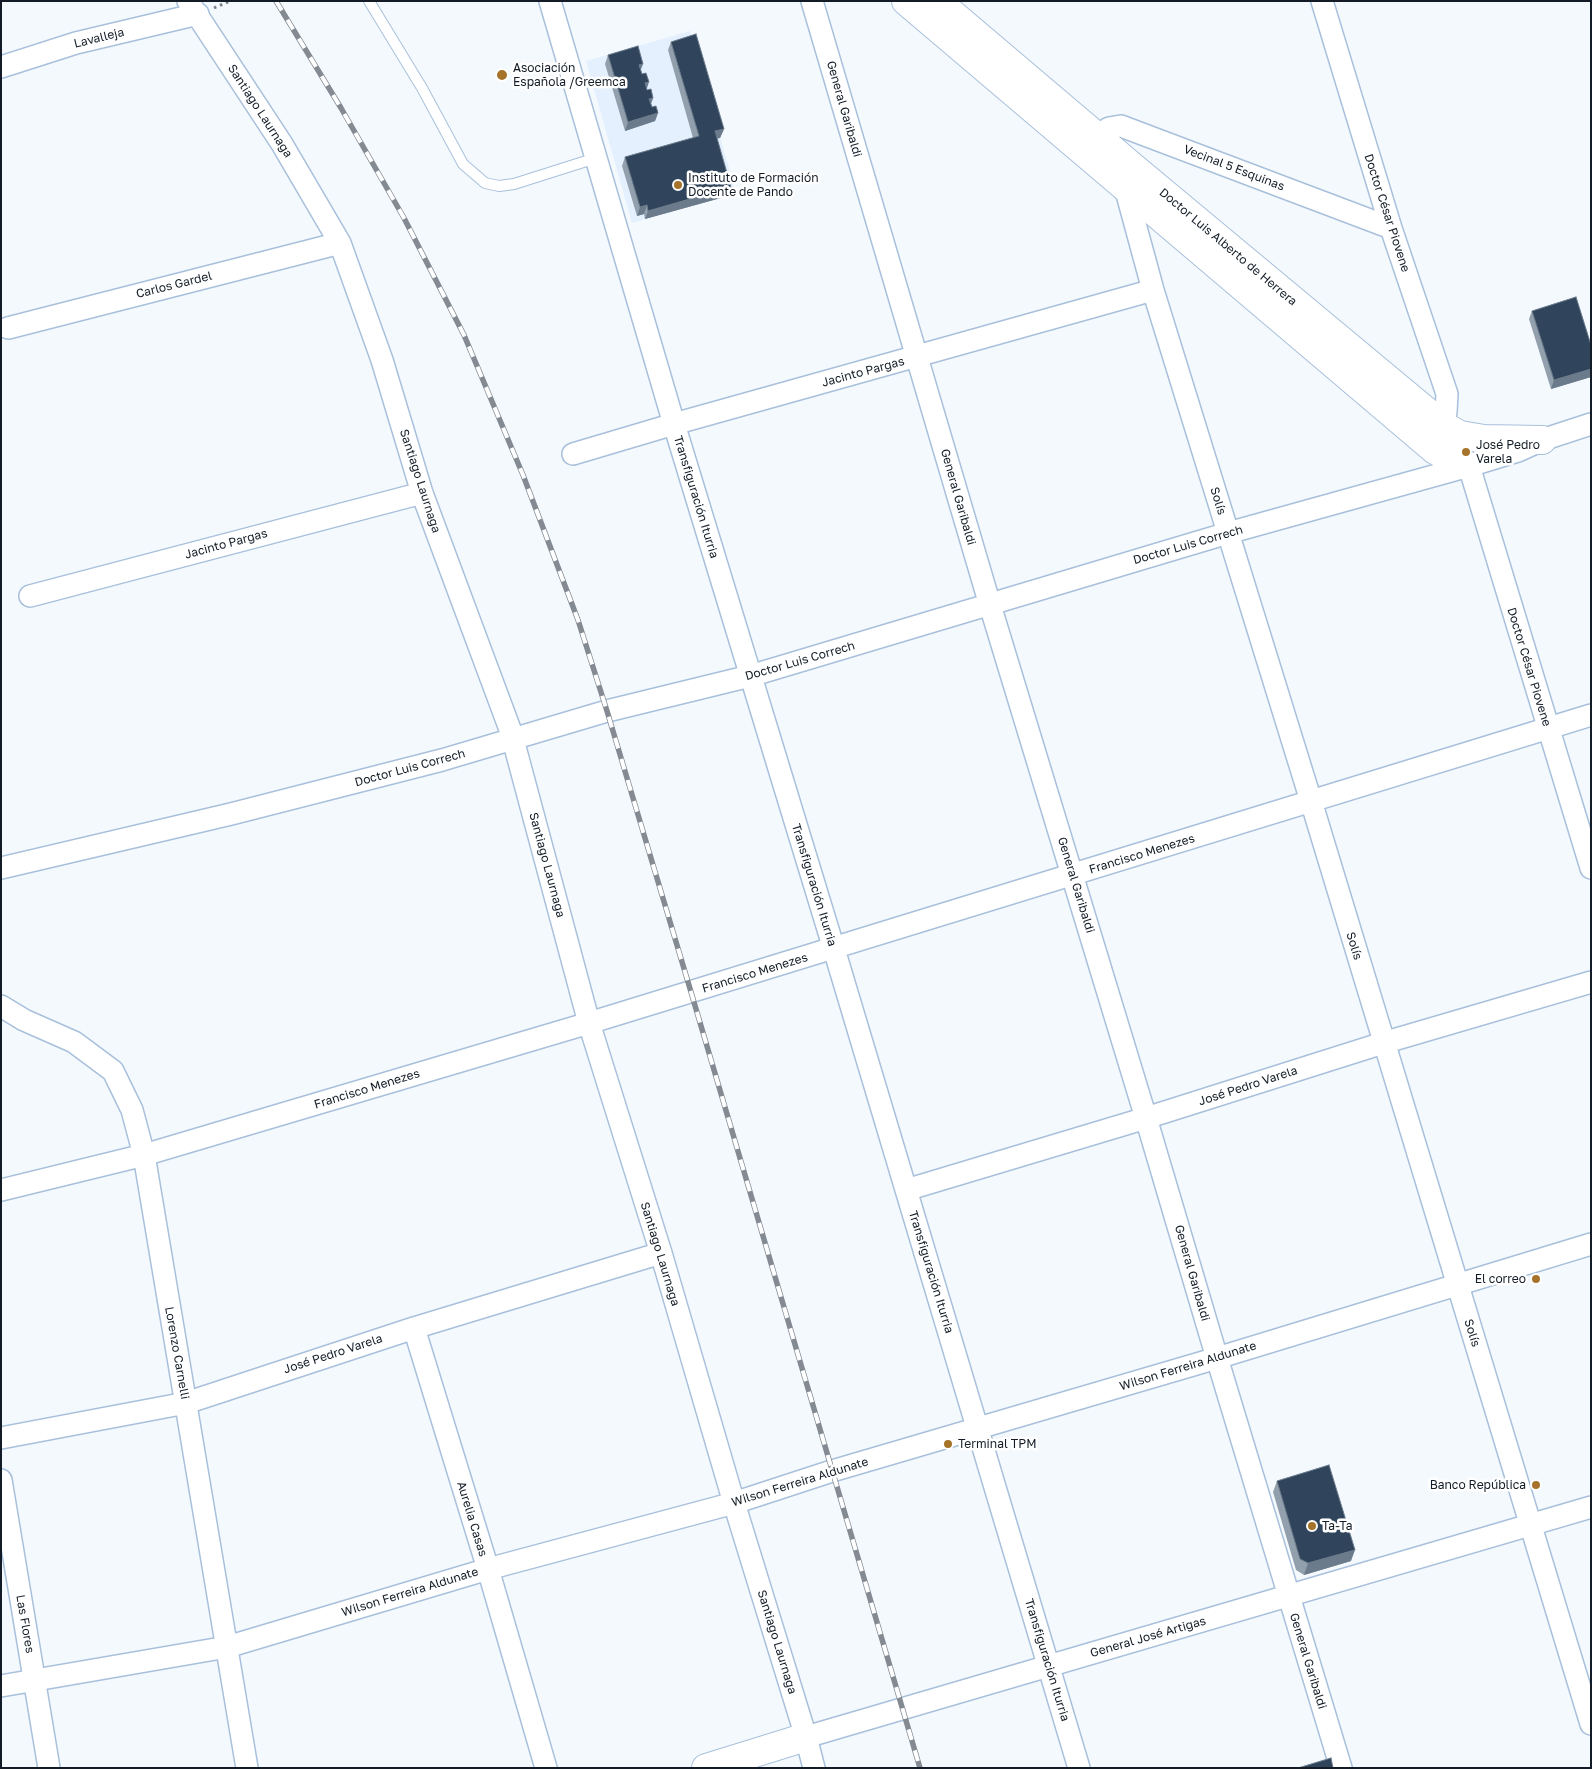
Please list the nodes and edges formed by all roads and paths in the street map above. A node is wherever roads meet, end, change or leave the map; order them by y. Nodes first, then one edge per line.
1 (369, 1) edge
2 (550, 1) edge
3 (812, 1) edge
4 (906, 1) edge
5 (937, 1) edge
6 (1322, 1) edge
7 (193, 8) edge
8 (1, 67) edge
9 (1091, 145) junction
10 (596, 158) junction
11 (1130, 178) junction
12 (1391, 228) junction
13 (340, 243) junction
14 (1153, 290) junction
15 (8, 328) dead end
16 (917, 357) junction
17 (674, 424) junction
18 (1591, 424) edge
19 (1439, 438) junction
20 (1484, 439) junction
21 (1542, 440) junction
22 (573, 454) dead end
23 (1469, 466) junction
24 (422, 492) junction
25 (1228, 533) junction
26 (30, 596) dead end
27 (990, 605) junction
28 (750, 676) junction
29 (1591, 715) edge
30 (1548, 728) junction
31 (513, 739) junction
32 (1311, 801) junction
33 (1, 868) edge
34 (1591, 868) edge
35 (1073, 875) junction
36 (834, 949) junction
37 (1591, 982) edge
38 (1, 1006) edge
39 (589, 1023) junction
40 (1383, 1043) junction
41 (1146, 1118) junction
42 (144, 1155) junction
43 (1, 1190) edge
44 (906, 1190) junction
45 (1591, 1244) edge
46 (661, 1254) junction
47 (1457, 1285) junction
48 (414, 1328) junction
49 (1217, 1358) junction
50 (186, 1403) junction
51 (978, 1429) junction
52 (1, 1438) edge
53 (1, 1480) edge
54 (734, 1503) junction
55 (1591, 1507) edge
56 (1531, 1525) junction
57 (488, 1569) junction
58 (1288, 1596) junction
59 (227, 1646) junction
60 (1049, 1666) junction
61 (35, 1681) junction
62 (1, 1686) edge
63 (1591, 1724) edge
64 (806, 1737) junction
65 (49, 1768) edge
66 (247, 1768) edge
67 (546, 1768) edge
68 (706, 1768) edge
69 (814, 1768) edge
70 (1079, 1768) edge
71 (1341, 1768) edge

1 - 10 lane
2 - 10 street, Transfiguración Iturria
3 - 16 street, General Garibaldi
4 - 9 street, Doctor Luis Alberto de Herrera
5 - 9 street, Doctor Luis Alberto de Herrera
6 - 12 street, Doctor César Piovene
7 - 8 street, Lavalleja
7 - 13 street, Santiago Laurnaga
9 - 11 street, Doctor Luis Alberto de Herrera
9 - 12 street, Vecinal 5 Esquinas
10 - 17 street, Transfiguración Iturria
11 - 14 street, Solís
11 - 19 street, Doctor Luis Alberto de Herrera
12 - 19 street, Doctor César Piovene
13 - 15 street, Carlos Gardel
13 - 24 street, Santiago Laurnaga
14 - 16 street, Jacinto Pargas
14 - 25 street, Solís
16 - 17 street, Jacinto Pargas
16 - 27 street, General Garibaldi
17 - 22 street, Jacinto Pargas
17 - 28 street, Transfiguración Iturria
18 - 21 street, Doctor Luis Correch
19 - 20 street, Doctor Luis Alberto de Herrera
19 - 23 street, Doctor Luis Alberto de Herrera
20 - 21 street, Doctor Luis Alberto de Herrera
20 - 23 street
21 - 23 street, Doctor Luis Correch
23 - 25 street, Doctor Luis Correch
23 - 30 street, Doctor César Piovene
24 - 26 street, Jacinto Pargas
24 - 31 street, Santiago Laurnaga
25 - 27 street, Doctor Luis Correch
25 - 32 street, Solís
27 - 28 street, Doctor Luis Correch
27 - 35 street, General Garibaldi
28 - 31 street, Doctor Luis Correch
28 - 36 street, Transfiguración Iturria
29 - 30 street, Francisco Menezes
30 - 32 street, Francisco Menezes
30 - 34 street, Doctor César Piovene
31 - 33 street, Doctor Luis Correch
31 - 39 street, Santiago Laurnaga
32 - 35 street, Francisco Menezes
32 - 40 street, Solís
35 - 36 street, Francisco Menezes
35 - 41 street, General Garibaldi
36 - 39 street, Francisco Menezes
36 - 44 street, Transfiguración Iturria
37 - 40 street, José Pedro Varela
38 - 42 street, Lorenzo Carnelli
39 - 42 street, Francisco Menezes
39 - 46 street, Santiago Laurnaga
40 - 41 street, José Pedro Varela
40 - 47 street, Solís
41 - 44 street, José Pedro Varela
41 - 49 street, General Garibaldi
42 - 43 street, Francisco Menezes
42 - 50 street, Lorenzo Carnelli
44 - 51 street, Transfiguración Iturria
45 - 47 street, Wilson Ferreira Aldunate
46 - 48 street, José Pedro Varela
46 - 54 street, Santiago Laurnaga
47 - 49 street, Wilson Ferreira Aldunate
47 - 56 street, Solís
48 - 50 street, José Pedro Varela
48 - 57 street, Aurelia Casas
49 - 51 street, Wilson Ferreira Aldunate
49 - 58 street, General Garibaldi
50 - 52 street, José Pedro Varela
50 - 59 street, Lorenzo Carnelli
51 - 54 street, Wilson Ferreira Aldunate
51 - 60 street, Transfiguración Iturria
53 - 61 street, Las Flores
54 - 57 street, Wilson Ferreira Aldunate
54 - 64 street, Santiago Laurnaga
55 - 56 street, General José Artigas
56 - 58 street, General José Artigas
56 - 63 street, Solís
57 - 59 street, Wilson Ferreira Aldunate
57 - 67 street, Aurelia Casas
58 - 60 street, General José Artigas
58 - 71 street, General Garibaldi
59 - 61 street, Wilson Ferreira Aldunate
59 - 66 street, Lorenzo Carnelli
60 - 64 street, General José Artigas
60 - 70 street, Transfiguración Iturria
61 - 62 street, Wilson Ferreira Aldunate
61 - 65 street, Las Flores
64 - 68 street, General José Artigas
64 - 69 street, Santiago Laurnaga

